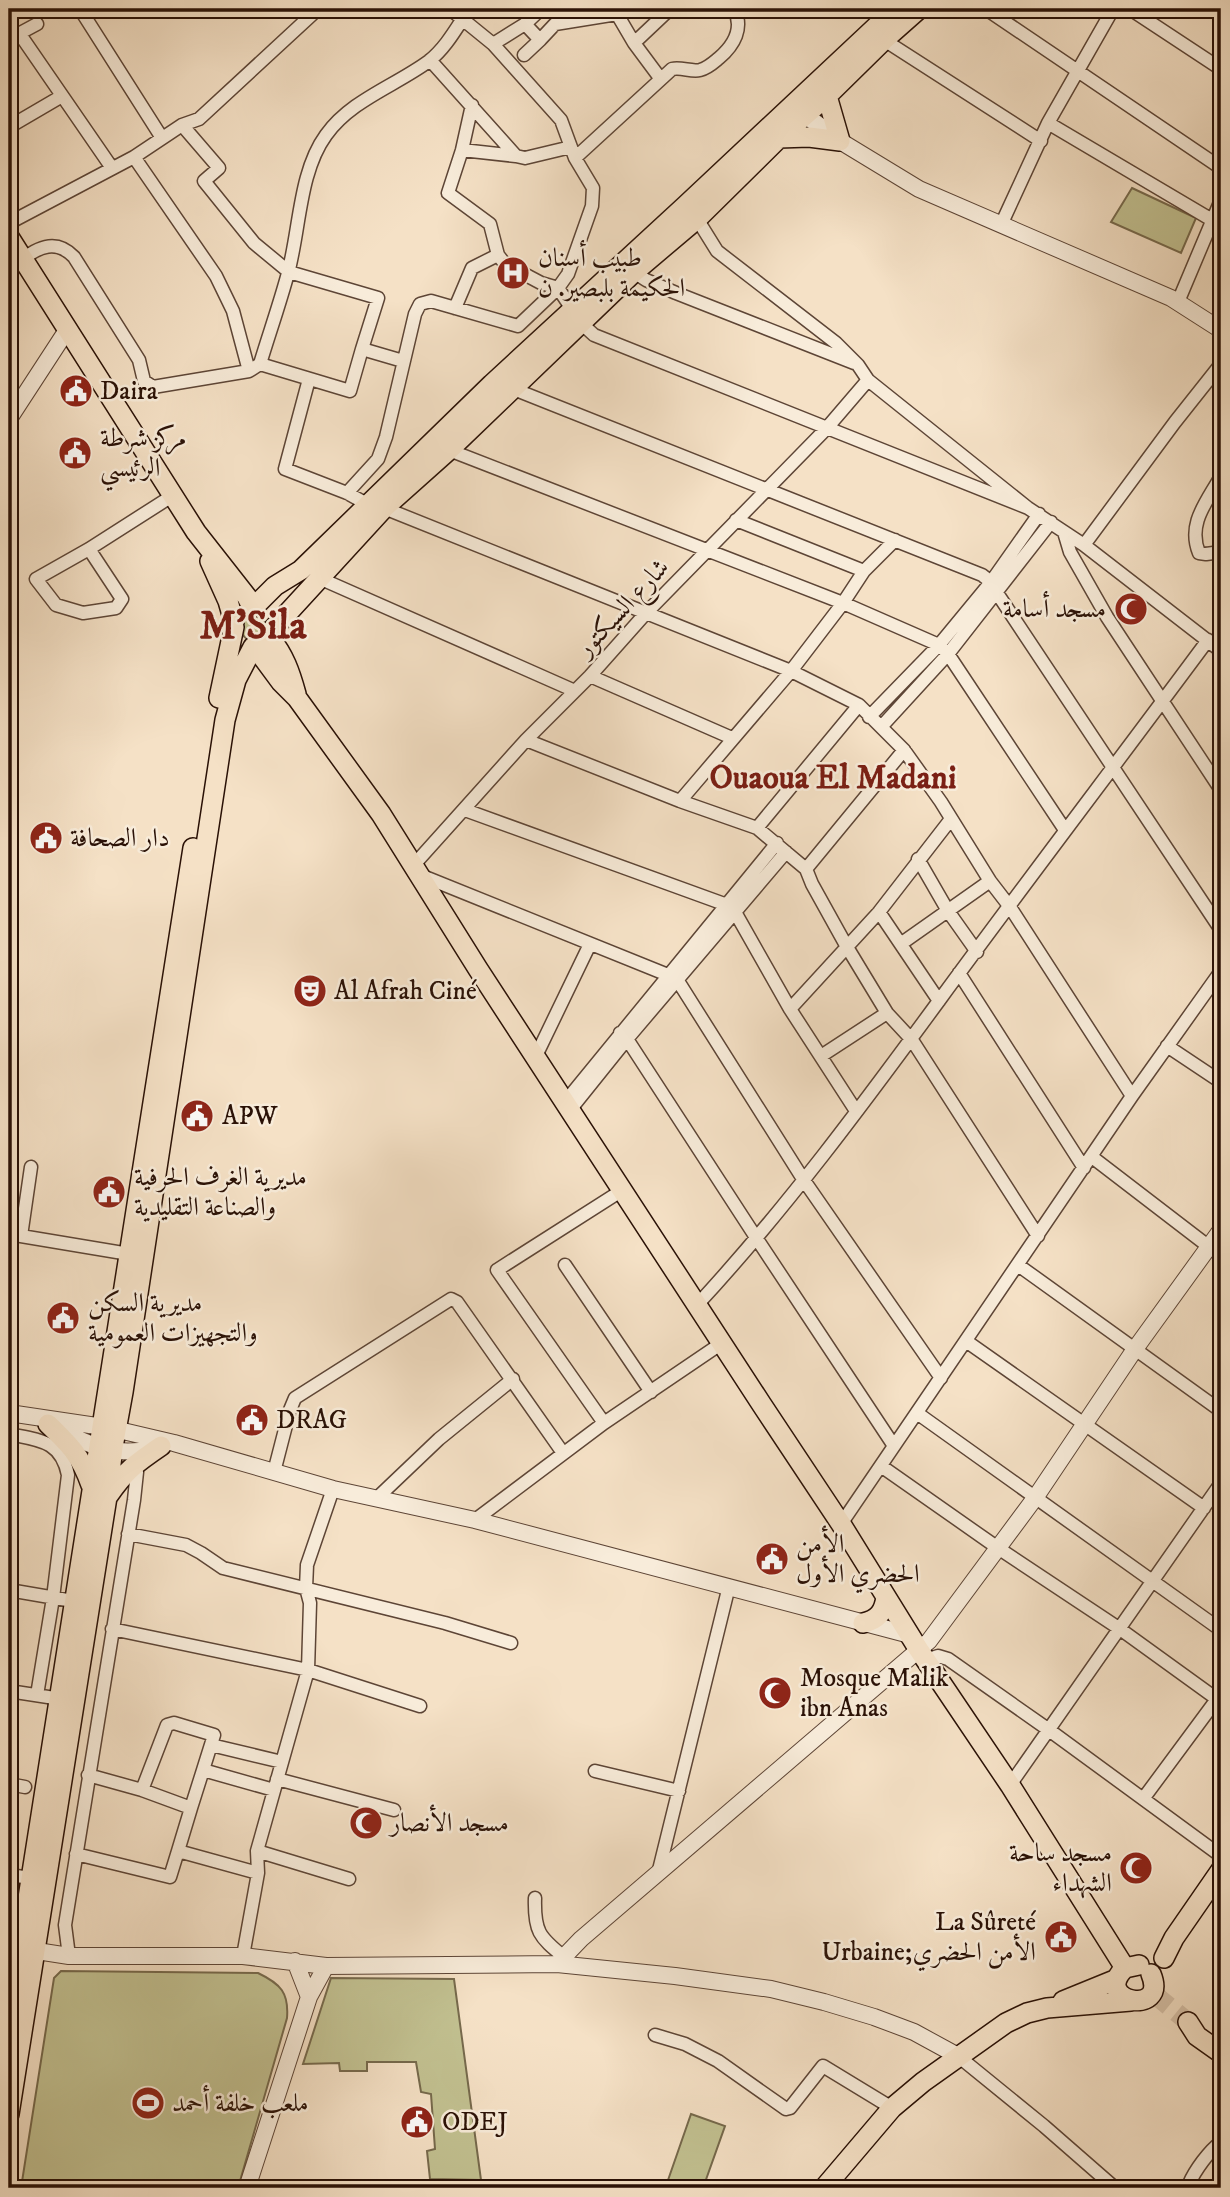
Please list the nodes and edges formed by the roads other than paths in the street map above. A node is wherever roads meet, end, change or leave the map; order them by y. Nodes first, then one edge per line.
1 (80, 9) edge
2 (318, 9) edge
3 (450, 9) edge
4 (541, 9) edge
5 (670, 9) edge
6 (734, 9) edge
7 (895, 9) edge
8 (919, 9) edge
9 (986, 9) edge
10 (1112, 9) edge
11 (1130, 9) edge
12 (620, 11) edge
13 (1151, 14) edge
14 (462, 20) junction
15 (37, 24) dead end
16 (524, 24) junction
17 (540, 40) junction
18 (884, 40) junction
19 (12, 41) edge
20 (634, 43) junction
21 (494, 44) junction
22 (524, 55) dead end
23 (430, 60) junction
24 (1221, 69) edge
25 (1077, 71) junction
26 (660, 78) junction
27 (62, 96) junction
28 (827, 96) junction
29 (472, 105) junction
30 (799, 111) junction
31 (1048, 123) junction
32 (182, 125) junction
33 (9, 127) edge
34 (162, 138) junction
35 (779, 138) junction
36 (840, 141) junction
37 (1041, 141) junction
38 (462, 150) junction
39 (573, 153) junction
40 (516, 156) junction
41 (134, 157) junction
42 (112, 168) junction
43 (1221, 168) edge
44 (1221, 200) edge
45 (692, 212) junction
46 (1212, 220) junction
47 (9, 223) edge
48 (1000, 225) junction
49 (9, 237) edge
50 (498, 255) junction
51 (22, 260) junction
52 (628, 267) junction
53 (289, 272) junction
54 (558, 288) junction
55 (1178, 302) junction
56 (455, 308) junction
57 (577, 317) junction
58 (66, 330) junction
59 (1221, 330) edge
60 (362, 349) junction
61 (403, 361) junction
62 (1221, 364) edge
63 (858, 365) junction
64 (254, 367) junction
65 (309, 379) junction
66 (868, 380) junction
67 (511, 388) junction
68 (9, 419) edge
69 (826, 429) junction
70 (449, 450) junction
71 (1221, 477) edge
72 (767, 490) junction
73 (347, 493) junction
74 (172, 496) junction
75 (376, 506) junction
76 (1039, 515) junction
77 (736, 520) junction
78 (1064, 531) junction
79 (895, 540) junction
80 (1084, 545) junction
81 (89, 548) junction
82 (708, 551) junction
83 (1221, 552) edge
84 (864, 571) junction
85 (319, 578) junction
86 (224, 581) junction
87 (275, 586) junction
88 (994, 588) junction
89 (843, 603) junction
90 (253, 607) junction
91 (293, 607) junction
92 (646, 613) junction
93 (234, 624) junction
94 (263, 640) junction
95 (1208, 640) junction
96 (944, 649) junction
97 (1221, 651) edge
98 (791, 671) junction
99 (223, 674) junction
100 (285, 674) junction
101 (590, 676) junction
102 (575, 691) junction
103 (1163, 701) junction
104 (859, 705) junction
105 (869, 717) junction
106 (226, 720) junction
107 (882, 726) junction
108 (732, 738) junction
109 (526, 740) junction
110 (904, 750) junction
111 (1112, 767) junction
112 (1221, 790) edge
113 (680, 801) junction
114 (465, 810) junction
115 (951, 819) junction
116 (757, 828) junction
117 (1065, 830) junction
118 (782, 847) junction
119 (918, 859) junction
120 (806, 869) junction
121 (414, 870) junction
122 (990, 881) junction
123 (1010, 907) junction
124 (731, 908) junction
125 (948, 911) junction
126 (879, 912) junction
127 (1221, 930) edge
128 (902, 943) junction
129 (590, 944) junction
130 (847, 947) junction
131 (977, 952) junction
132 (1221, 971) edge
133 (960, 973) junction
134 (673, 978) junction
135 (939, 1000) junction
136 (790, 1009) junction
137 (887, 1013) junction
138 (624, 1036) junction
139 (912, 1040) junction
140 (1167, 1046) junction
141 (821, 1056) junction
142 (535, 1058) junction
143 (1221, 1082) edge
144 (1132, 1096) junction
145 (567, 1106) junction
146 (856, 1111) junction
147 (1092, 1157) junction
148 (31, 1167) dead end
149 (1084, 1168) junction
150 (803, 1179) junction
151 (621, 1191) junction
152 (146, 1193) junction
153 (1221, 1230) edge
154 (15, 1235) edge
155 (1038, 1236) junction
156 (757, 1239) junction
157 (1216, 1252) edge
158 (129, 1254) junction
159 (565, 1265) dead end
160 (1018, 1265) junction
161 (697, 1305) junction
162 (966, 1341) junction
163 (722, 1343) junction
164 (1135, 1349) junction
165 (941, 1378) junction
166 (513, 1379) junction
167 (651, 1392) junction
168 (1221, 1411) edge
169 (9, 1413) edge
170 (917, 1413) junction
171 (43, 1420) junction
172 (604, 1423) junction
173 (1085, 1425) junction
174 (109, 1429) junction
175 (9, 1434) edge
176 (167, 1445) junction
177 (894, 1446) junction
178 (105, 1449) junction
179 (563, 1453) junction
180 (132, 1466) junction
181 (881, 1466) junction
182 (274, 1472) junction
183 (1221, 1483) edge
184 (333, 1489) junction
185 (99, 1492) junction
186 (1035, 1498) junction
187 (376, 1499) junction
188 (1204, 1508) junction
189 (475, 1520) junction
190 (841, 1524) junction
191 (128, 1534) junction
192 (998, 1548) junction
193 (1152, 1582) junction
194 (729, 1586) junction
195 (306, 1588) junction
196 (9, 1590) edge
197 (886, 1597) junction
198 (63, 1599) junction
199 (863, 1623) junction
200 (112, 1629) junction
201 (1119, 1629) junction
202 (1221, 1630) edge
203 (511, 1643) dead end
204 (918, 1648) junction
205 (308, 1670) junction
206 (9, 1691) edge
207 (37, 1695) junction
208 (61, 1699) junction
209 (1219, 1701) edge
210 (420, 1706) dead end
211 (1049, 1730) junction
212 (211, 1745) junction
213 (282, 1762) junction
214 (203, 1770) junction
215 (595, 1771) dead end
216 (88, 1775) junction
217 (9, 1784) edge
218 (276, 1784) junction
219 (1010, 1785) junction
220 (25, 1787) dead end
221 (142, 1790) junction
222 (679, 1791) junction
223 (1143, 1799) junction
224 (191, 1808) junction
225 (394, 1810) dead end
226 (178, 1851) junction
227 (257, 1851) junction
228 (76, 1854) junction
229 (1221, 1856) edge
230 (1221, 1870) edge
231 (258, 1873) junction
232 (658, 1874) junction
233 (9, 1875) edge
234 (31, 1878) junction
235 (349, 1879) dead end
236 (535, 1898) dead end
237 (1174, 1938) junction
238 (21, 1948) edge
239 (69, 1956) junction
240 (243, 1956) junction
241 (560, 1960) junction
242 (295, 1961) junction
243 (326, 1966) junction
244 (1143, 1981) junction
245 (309, 1997) junction
246 (9, 2019) edge
247 (1189, 2030) tunnel mouth
248 (655, 2035) dead end
249 (1221, 2053) edge
250 (958, 2056) junction
251 (892, 2108) junction
252 (9, 2115) edge
253 (1221, 2142) edge
254 (247, 2188) edge
255 (824, 2188) edge
256 (1115, 2188) edge
257 (1191, 2188) edge

1 - 34 street
2 - 32 street
3 - 14 street
4 - 16 street
5 - 20 street
6 - 26 street
7 - 30 main road
8 - 18 main road
9 - 25 street
10 - 25 street
11 - 13 street
12 - 17 street
12 - 20 street
13 - 24 street
14 - 21 street
14 - 23 street
15 - 19 street
16 - 17 street
16 - 21 street
17 - 22 street
18 - 28 main road
18 - 37 street
19 - 27 street
20 - 26 street
21 - 39 street
23 - 29 street
23 - 53 street
25 - 31 street
25 - 43 street
26 - 39 street
27 - 33 street
27 - 42 street
28 - 30 main road
28 - 36 main road
29 - 38 street
29 - 40 street
30 - 35 main road
30 - 36 street
30 - 45 main road
31 - 37 street
31 - 46 street
32 - 34 street
32 - 53 street
34 - 41 street
35 - 36 main road
35 - 45 main road
36 - 48 street
37 - 48 street
38 - 40 street
38 - 50 street
39 - 40 street
39 - 54 street
41 - 42 street
41 - 64 street
42 - 47 street
44 - 46 street
45 - 52 main road
45 - 63 street
46 - 55 street
48 - 55 street
49 - 51 main road
50 - 54 street
50 - 56 street
51 - 58 main road
51 - 64 street
52 - 57 main road
52 - 63 street
53 - 60 street
53 - 64 street
54 - 56 street
54 - 57 street
55 - 59 street
56 - 61 street
57 - 67 main road
57 - 69 street
57 - 75 main road
58 - 68 street
58 - 74 main road
60 - 61 street
60 - 65 street
61 - 73 street
62 - 80 street
63 - 66 street
64 - 65 street
65 - 73 street
66 - 69 street, شارع السيكتور
66 - 76 street
67 - 70 main road
67 - 72 street
69 - 72 street, شارع السيكتور
69 - 76 street
70 - 75 main road
70 - 82 street
71 - 83 street
72 - 77 street, شارع السيكتور
72 - 79 street
73 - 75 street
74 - 81 street
74 - 86 main road
75 - 85 main road
75 - 87 main road
75 - 92 street
76 - 78 street
76 - 88 street
77 - 82 street, شارع السيكتور
77 - 84 street
78 - 80 street
78 - 103 street
79 - 84 street
79 - 88 street
80 - 95 street
81 - 81 street
82 - 89 street
82 - 92 street, شارع السيكتور
84 - 89 street
85 - 91 main road
85 - 102 street
86 - 87 main road
86 - 90 main road
86 - 93 main road
86 - 99 main road
87 - 90 main road
88 - 96 street
88 - 111 street
89 - 96 street
89 - 98 street
90 - 93 main road
90 - 94 main road
91 - 94 main road
91 - 100 main road
92 - 98 street
92 - 101 street, شارع السيكتور
93 - 94 main road
93 - 99 main road
94 - 100 main road
94 - 106 main road
95 - 97 street
95 - 103 street
96 - 105 street
96 - 107 street
96 - 117 street
98 - 104 street
98 - 108 street
99 - 152 main road
100 - 106 main road
100 - 121 main road
101 - 102 street, شارع السيكتور
101 - 108 street
102 - 109 street, شارع السيكتور
103 - 111 street
103 - 112 street
104 - 105 street
104 - 116 street
105 - 107 street
106 - 152 main road
107 - 110 street
108 - 113 street
109 - 113 street
109 - 114 street, شارع السيكتور
110 - 115 street
110 - 120 street
111 - 117 street
111 - 127 street
113 - 116 street
114 - 121 street, شارع السيكتور
114 - 124 street
115 - 119 street
115 - 122 street
116 - 118 street
117 - 123 street
118 - 120 street
118 - 124 street
119 - 125 street
119 - 126 street
120 - 130 street
121 - 129 street
121 - 142 main road
122 - 123 street
122 - 125 street
123 - 131 street
123 - 144 street
124 - 134 street
124 - 136 street
125 - 128 street
125 - 131 street
126 - 128 street
126 - 130 street
128 - 135 street
129 - 134 street
129 - 142 street
130 - 136 street
130 - 137 street
131 - 133 street
132 - 140 street
133 - 135 street
133 - 149 street
134 - 138 street
134 - 150 street
135 - 139 street
136 - 141 street
137 - 139 street
137 - 141 street
138 - 145 street
138 - 156 street
139 - 146 street
139 - 155 street
140 - 143 street
140 - 144 street
141 - 146 street
142 - 145 main road
144 - 147 street
145 - 151 main road
146 - 150 street
147 - 149 street
147 - 157 street
148 - 154 street
149 - 155 street
150 - 156 street
150 - 165 street
151 - 161 main road
151 - 172 street
152 - 158 main road
152 - 174 main road
153 - 157 street
154 - 158 street
155 - 160 street
156 - 161 street
156 - 177 street
157 - 164 street
158 - 174 main road
159 - 167 street
160 - 162 street
160 - 164 street
161 - 163 main road
162 - 165 street
162 - 173 street
163 - 167 street
163 - 190 main road
164 - 168 street
164 - 173 street
165 - 170 street
166 - 179 street
166 - 182 street
166 - 187 street
167 - 172 street
169 - 171 street
170 - 177 street
170 - 186 street
171 - 174 street
171 - 178 street
171 - 185 main road
172 - 179 street
173 - 186 street
173 - 188 street
174 - 176 street
174 - 178 main road
175 - 198 street
176 - 178 street
176 - 180 main road
176 - 182 street
177 - 181 street
178 - 185 main road
179 - 189 street
180 - 185 main road
180 - 191 street
181 - 190 street
181 - 192 street
182 - 184 street
183 - 188 street
184 - 187 street
184 - 195 street
185 - 198 main road
185 - 238 main road
186 - 192 street
186 - 193 street
187 - 189 street
188 - 193 street
189 - 194 street
190 - 197 main road
191 - 195 street
191 - 200 street
192 - 201 street
192 - 204 street
193 - 201 street
193 - 202 street
194 - 199 street
194 - 222 street
195 - 203 street
195 - 205 street
196 - 198 street
197 - 199 main road
197 - 204 main road
198 - 207 street
198 - 208 main road
199 - 204 street
200 - 205 street
200 - 216 street
201 - 209 street
201 - 211 street
204 - 211 street
204 - 219 main road
204 - 232 street
205 - 210 street
205 - 213 street
206 - 207 street
207 - 208 street
208 - 234 main road
209 - 223 street
211 - 219 street
211 - 223 street
212 - 213 street
212 - 214 street
212 - 221 street
213 - 218 street
214 - 218 street
214 - 224 street
215 - 222 street
216 - 221 street
216 - 228 street
217 - 220 street
218 - 225 street
218 - 227 street
219 - 244 main road
221 - 224 street
222 - 232 street
223 - 229 street
224 - 226 street
226 - 228 street
226 - 231 street
227 - 231 street
227 - 235 street
228 - 239 street
230 - 237 main road
231 - 240 street
232 - 241 street
233 - 234 street
234 - 238 main road
236 - 241 street
237 - 244 main road
237 - 244 main road
238 - 239 street
238 - 246 main road
238 - 252 main road
239 - 240 street
240 - 242 street
241 - 243 street
241 - 250 street
242 - 243 street
242 - 245 street
243 - 245 street
244 - 250 main road
245 - 254 street
247 - 249 main road
248 - 251 street
250 - 251 main road
250 - 256 street
251 - 255 main road
253 - 257 street

